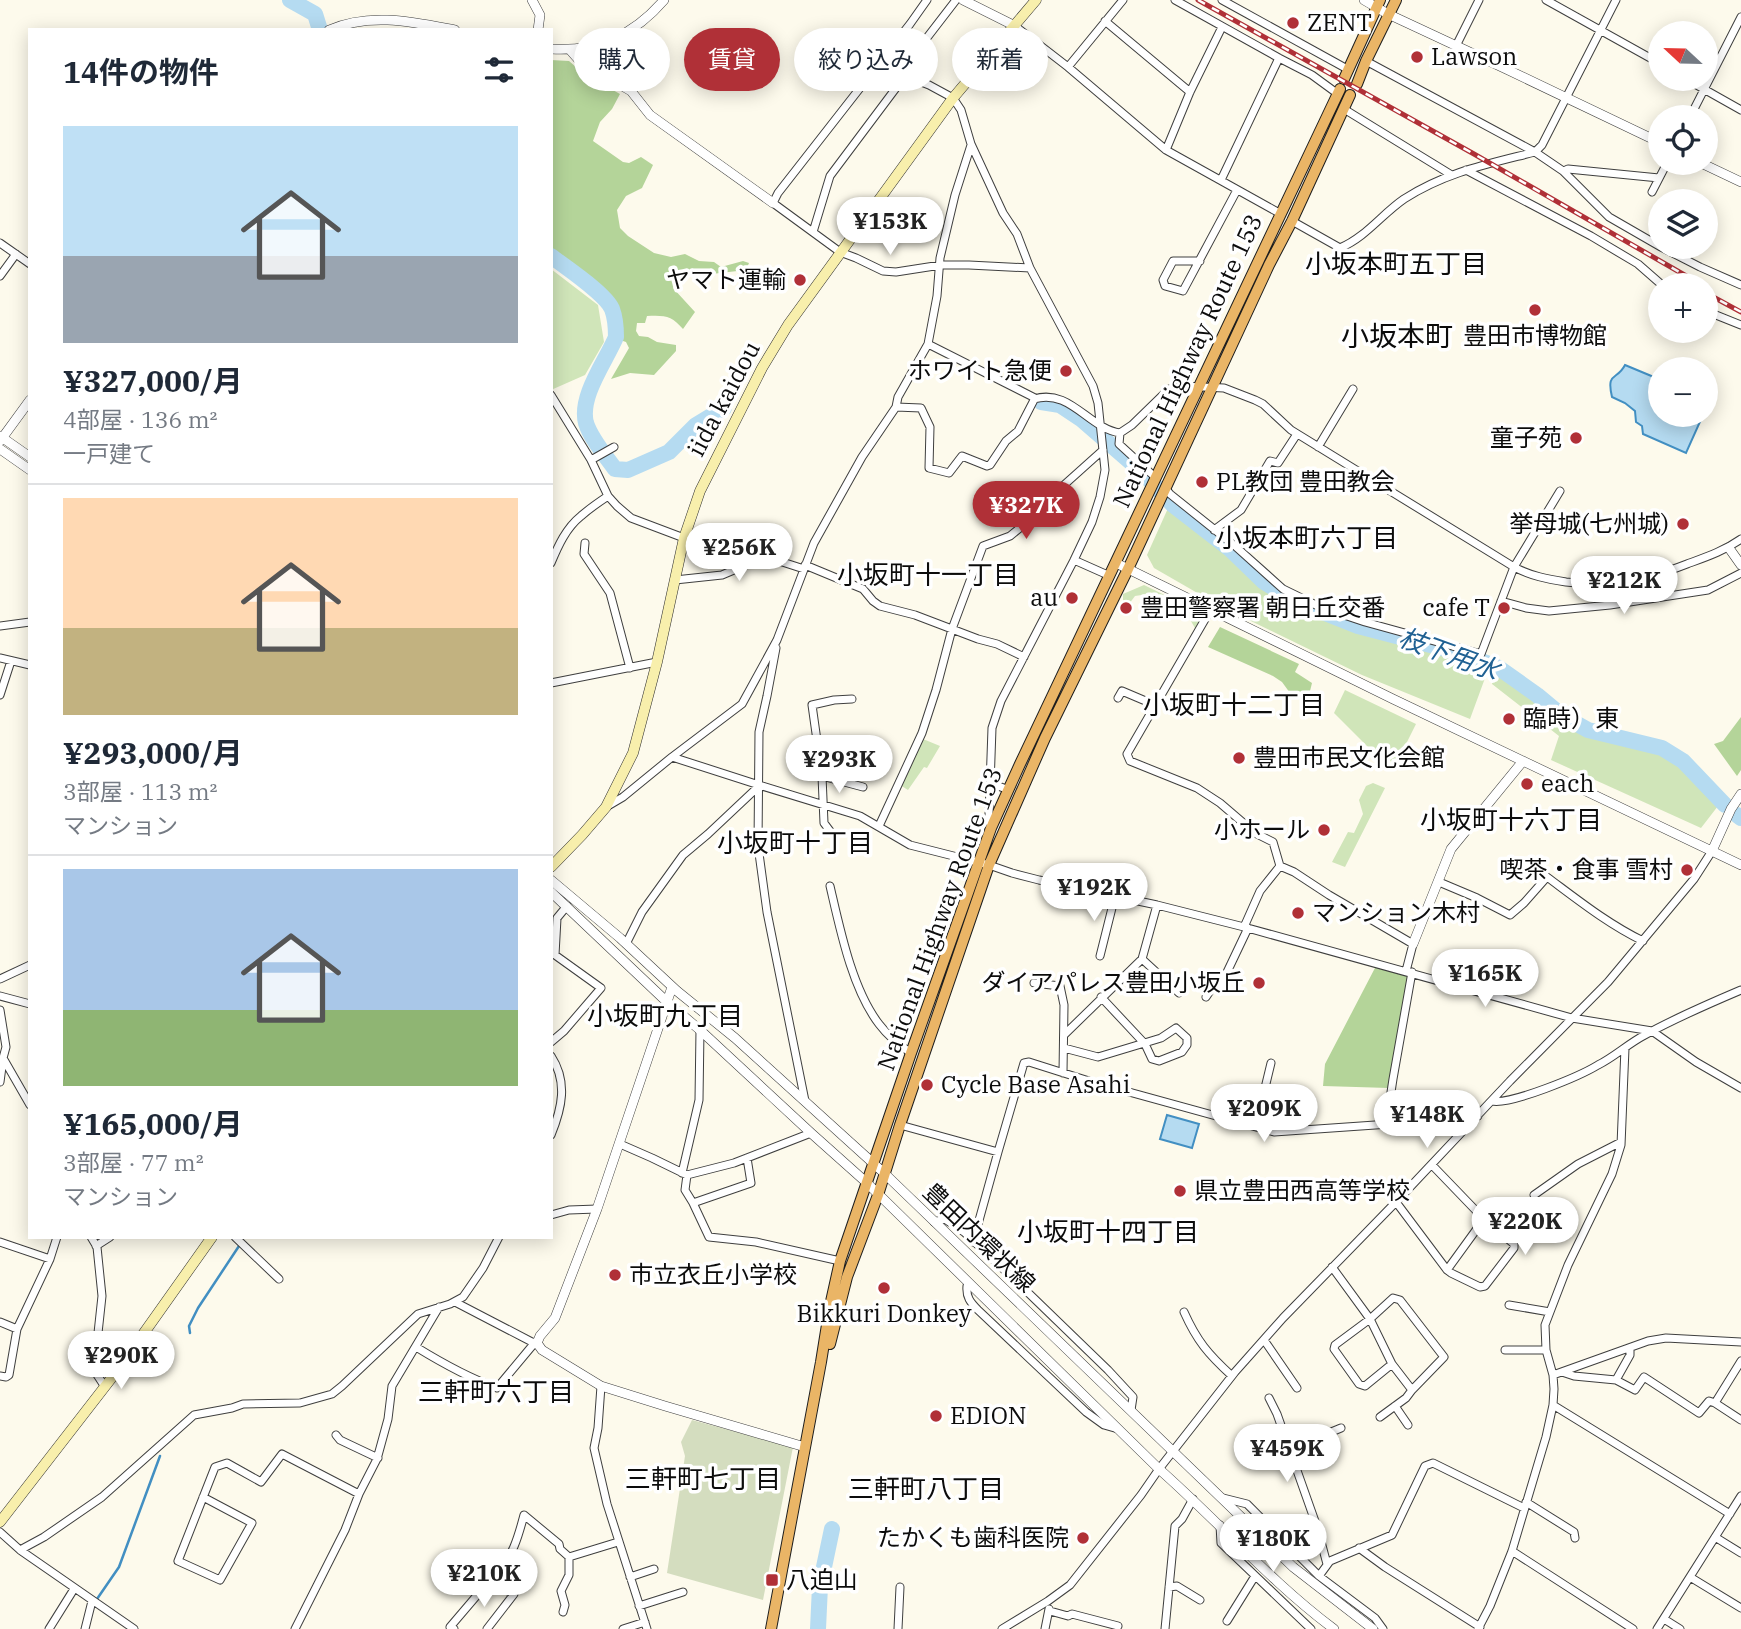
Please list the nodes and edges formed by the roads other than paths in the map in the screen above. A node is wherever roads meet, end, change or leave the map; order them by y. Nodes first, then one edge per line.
1 (532, 0) edge
2 (664, 0) edge
3 (927, 0) edge
4 (956, 0) edge
5 (963, 0) edge
6 (1037, 0) edge
7 (1123, 0) edge
8 (1175, 0) edge
9 (1222, 0) edge
10 (1364, 0) edge
11 (1395, 0) edge
12 (1479, 0) edge
13 (1546, 0) edge
14 (1616, 0) edge
15 (1378, 4) edge
16 (1388, 14) junction
17 (1741, 18) edge
18 (1105, 21) junction
19 (1015, 26) junction
20 (1222, 27) junction
21 (337, 28) edge
22 (444, 28) edge
23 (538, 28) edge
24 (906, 28) edge
25 (936, 28) edge
26 (1600, 30) junction
27 (1456, 46) junction
28 (553, 49) edge
29 (570, 50) junction
30 (1648, 57) edge
31 (1279, 58) junction
32 (1366, 61) junction
33 (1718, 62) edge
34 (1068, 67) junction
35 (1357, 84) dead end
36 (1344, 86) junction
37 (938, 90) edge
38 (858, 91) edge
39 (891, 91) edge
40 (1708, 91) edge
41 (1190, 92) junction
42 (1565, 97) junction
43 (953, 98) junction
44 (1344, 109) junction
45 (1741, 110) edge
46 (1648, 137) edge
47 (971, 144) junction
48 (1166, 150) junction
49 (1535, 152) junction
50 (1466, 170) junction
51 (1564, 171) junction
52 (1718, 171) edge
53 (1450, 174) junction
54 (1661, 175) edge
55 (1660, 178) junction
56 (1221, 180) junction
57 (1741, 182) edge
58 (1654, 189) edge
59 (1237, 190) junction
60 (773, 203) junction
61 (1281, 214) junction
62 (1292, 221) junction
63 (813, 232) junction
64 (1648, 240) edge
65 (0, 243) edge
66 (840, 252) junction
67 (16, 254) junction
68 (1684, 259) edge
69 (1200, 261) junction
70 (28, 263) edge
71 (941, 265) junction
72 (1030, 268) junction
73 (1648, 273) edge
74 (0, 276) edge
75 (1741, 285) edge
76 (1718, 316) edge
77 (1741, 325) edge
78 (928, 344) junction
79 (1212, 387) junction
80 (1199, 388) junction
81 (1353, 389) dead end
82 (553, 398) edge
83 (1035, 398) junction
84 (28, 403) edge
85 (896, 407) junction
86 (1101, 425) junction
87 (1120, 433) junction
88 (1297, 434) junction
89 (1, 438) edge
90 (614, 447) dead end
91 (1103, 447) junction
92 (1318, 447) junction
93 (0, 449) edge
94 (28, 456) edge
95 (591, 460) junction
96 (28, 469) edge
97 (1155, 479) junction
98 (1560, 491) dead end
99 (1163, 492) junction
100 (608, 496) junction
101 (1214, 530) junction
102 (684, 538) junction
103 (1741, 539) edge
104 (586, 543) dead end
105 (1729, 548) junction
106 (553, 558) edge
107 (1074, 560) junction
108 (1115, 563) junction
109 (1741, 565) edge
110 (804, 567) junction
111 (1514, 567) junction
112 (1128, 569) junction
113 (1741, 573) edge
114 (1110, 576) junction
115 (675, 580) junction
116 (1502, 601) junction
117 (1211, 609) junction
118 (28, 622) edge
119 (0, 626) edge
120 (952, 629) junction
121 (777, 640) junction
122 (1024, 657) junction
123 (0, 658) edge
124 (11, 661) junction
125 (657, 662) junction
126 (28, 665) edge
127 (630, 668) junction
128 (553, 683) edge
129 (0, 695) edge
130 (1118, 698) dead end
131 (852, 699) dead end
132 (1154, 705) junction
133 (672, 757) junction
134 (1523, 761) junction
135 (822, 776) junction
136 (990, 783) junction
137 (759, 785) junction
138 (863, 787) dead end
139 (1009, 790) junction
140 (1741, 794) edge
141 (823, 805) junction
142 (606, 807) junction
143 (879, 826) junction
144 (991, 828) junction
145 (830, 831) dead end
146 (1712, 850) junction
147 (985, 864) junction
148 (553, 865) edge
149 (1741, 865) edge
150 (1280, 866) junction
151 (1438, 881) junction
152 (553, 882) edge
153 (830, 886) dead end
154 (553, 894) edge
155 (1115, 896) junction
156 (1157, 905) junction
157 (567, 906) junction
158 (1246, 928) junction
159 (1643, 941) junction
160 (626, 944) junction
161 (1413, 944) junction
162 (553, 955) edge
163 (1100, 956) dead end
164 (1142, 960) junction
165 (28, 966) edge
166 (1409, 972) junction
167 (0, 979) edge
168 (1034, 983) dead end
169 (672, 987) junction
170 (1741, 990) edge
171 (1179, 993) dead end
172 (0, 996) edge
173 (1101, 997) junction
174 (1206, 998) dead end
175 (667, 1002) junction
176 (28, 1003) edge
177 (0, 1010) edge
178 (1572, 1018) junction
179 (700, 1030) junction
180 (1652, 1031) junction
181 (1065, 1034) junction
182 (553, 1040) edge
183 (1145, 1044) junction
184 (1064, 1048) junction
185 (1625, 1048) junction
186 (911, 1053) junction
187 (3, 1058) junction
188 (553, 1059) edge
189 (1271, 1063) dead end
190 (1063, 1073) junction
191 (0, 1083) edge
192 (1741, 1088) edge
193 (805, 1101) junction
194 (1492, 1101) junction
195 (28, 1102) edge
196 (1478, 1116) junction
197 (900, 1125) junction
198 (1386, 1125) junction
199 (553, 1129) edge
200 (1262, 1129) junction
201 (811, 1133) junction
202 (1621, 1142) junction
203 (620, 1144) junction
204 (998, 1152) junction
205 (747, 1158) junction
206 (873, 1164) junction
207 (1432, 1165) junction
208 (884, 1173) junction
209 (685, 1174) junction
210 (867, 1183) junction
211 (878, 1195) junction
212 (1534, 1195) dead end
213 (1396, 1202) junction
214 (693, 1203) junction
215 (597, 1209) junction
216 (553, 1214) edge
217 (1484, 1219) junction
218 (934, 1222) junction
219 (56, 1239) edge
220 (93, 1239) edge
221 (107, 1239) edge
222 (211, 1239) edge
223 (237, 1239) edge
224 (498, 1239) edge
225 (0, 1242) edge
226 (973, 1242) junction
227 (96, 1246) junction
228 (50, 1259) junction
229 (840, 1261) junction
230 (1332, 1267) junction
231 (1447, 1269) junction
232 (279, 1279) dead end
233 (969, 1284) junction
234 (455, 1302) junction
235 (1509, 1305) dead end
236 (440, 1307) junction
237 (1184, 1312) dead end
238 (1550, 1312) junction
239 (1370, 1319) junction
240 (0, 1322) edge
241 (17, 1329) junction
242 (1264, 1340) junction
243 (1741, 1342) edge
244 (537, 1343) junction
245 (416, 1347) junction
246 (1630, 1348) junction
247 (1505, 1350) dead end
248 (1546, 1350) junction
249 (1741, 1361) edge
250 (821, 1362) junction
251 (1392, 1364) junction
252 (1562, 1372) junction
253 (1553, 1375) junction
254 (0, 1376) edge
255 (1231, 1376) junction
256 (1616, 1380) junction
257 (601, 1386) junction
258 (105, 1387) junction
259 (1297, 1388) dead end
260 (1412, 1390) junction
261 (1269, 1398) dead end
262 (1715, 1403) junction
263 (1553, 1405) junction
264 (1395, 1406) junction
265 (1130, 1410) junction
266 (1380, 1417) dead end
267 (1741, 1419) edge
268 (1408, 1425) dead end
269 (1341, 1428) dead end
270 (1120, 1429) junction
271 (336, 1435) dead end
272 (805, 1447) junction
273 (1290, 1449) junction
274 (1174, 1451) junction
275 (378, 1458) junction
276 (1160, 1469) junction
277 (359, 1494) junction
278 (1741, 1496) edge
279 (203, 1497) junction
280 (1223, 1498) junction
281 (1193, 1499) junction
282 (1525, 1505) junction
283 (1730, 1514) junction
284 (0, 1522) edge
285 (1220, 1525) junction
286 (0, 1532) edge
287 (1715, 1537) junction
288 (1575, 1538) dead end
289 (618, 1542) junction
290 (1359, 1548) junction
291 (20, 1550) junction
292 (1512, 1551) junction
293 (1741, 1553) edge
294 (569, 1557) junction
295 (1326, 1564) junction
296 (654, 1569) dead end
297 (1255, 1576) junction
298 (1319, 1576) junction
299 (630, 1577) junction
300 (1690, 1577) junction
301 (490, 1582) junction
302 (900, 1587) dead end
303 (1169, 1587) junction
304 (74, 1589) junction
305 (683, 1592) dead end
306 (1200, 1600) dead end
307 (92, 1601) junction
308 (1048, 1601) junction
309 (639, 1606) junction
310 (1741, 1608) edge
311 (1050, 1611) junction
312 (563, 1612) dead end
313 (1664, 1619) junction
314 (1227, 1621) dead end
315 (646, 1626) edge
316 (1118, 1626) dead end
317 (1479, 1628) edge
318 (49, 1629) edge
319 (85, 1629) edge
320 (134, 1629) edge
321 (295, 1629) edge
322 (454, 1629) edge
323 (487, 1629) edge
324 (623, 1629) edge
325 (771, 1629) edge
326 (898, 1629) edge
327 (1002, 1629) edge
328 (1045, 1629) edge
329 (1165, 1629) edge
330 (1311, 1629) edge
331 (1334, 1629) edge
332 (1373, 1629) edge
333 (1383, 1629) edge
334 (1633, 1629) edge
335 (1657, 1629) edge
336 (1680, 1629) edge

1 - 23 street
2 - 29 street
3 - 24 street
4 - 25 street
5 - 19 street
6 - 19 main road, iida kaidou
7 - 18 street
8 - 20 street
9 - 36 street
10 - 15 street
11 - 16 highway
12 - 27 street
13 - 26 street
14 - 26 street
15 - 16 street
15 - 36 highway, National Highway Route 153
16 - 27 street
16 - 32 highway
17 - 33 street
18 - 34 street
18 - 41 street
19 - 34 street
19 - 43 main road, iida kaidou
20 - 31 street
20 - 41 street
21 - 22 street
26 - 30 street
26 - 42 street
27 - 42 street
28 - 29 street
29 - 60 street
31 - 36 street
31 - 56 street
32 - 35 highway
32 - 49 street
34 - 48 street
36 - 44 highway, National Highway Route 153
36 - 61 highway, National Highway Route 153
37 - 43 street
38 - 60 street
39 - 63 street
40 - 45 street
41 - 48 street
42 - 46 street
42 - 49 street
43 - 47 street
43 - 66 main road, iida kaidou
44 - 53 street
44 - 62 highway, National Highway Route 153
47 - 71 street
47 - 72 street
48 - 56 street
49 - 50 street
49 - 51 street
50 - 53 street
50 - 73 street
51 - 55 street
51 - 64 street
52 - 57 street
53 - 62 street
54 - 55 street
55 - 58 street
56 - 59 street
59 - 61 street
59 - 69 street
60 - 63 street
61 - 80 highway, National Highway Route 153
62 - 79 highway, National Highway Route 153
63 - 66 street
65 - 67 street
66 - 71 street
66 - 102 main road, iida kaidou
67 - 70 street
67 - 74 street
68 - 75 street
69 - 69 street
71 - 72 street
71 - 78 street
72 - 86 street
76 - 77 street
78 - 83 street
78 - 85 street
79 - 80 street
79 - 88 street
79 - 99 highway, National Highway Route 153
80 - 87 street
80 - 97 highway, National Highway Route 153
81 - 92 street
82 - 95 street
83 - 85 street
83 - 86 street
84 - 89 street
85 - 110 street
86 - 87 street
86 - 91 street
87 - 97 street
88 - 92 street
88 - 101 street
89 - 94 street
90 - 95 street
91 - 107 street
91 - 120 street
92 - 111 street
93 - 96 street
95 - 100 street
97 - 108 highway, National Highway Route 153
98 - 111 street
99 - 101 street
99 - 112 highway, National Highway Route 153
100 - 102 street
100 - 106 street
101 - 116 street
102 - 115 main road, iida kaidou
103 - 105 street
104 - 127 street
105 - 109 street
105 - 111 street
107 - 114 street
107 - 122 street
108 - 112 street
108 - 114 highway, National Highway Route 153
110 - 115 street
110 - 120 street
110 - 121 street
111 - 116 street
112 - 117 street
112 - 147 highway, National Highway Route 153
113 - 116 street
114 - 139 highway, National Highway Route 153
115 - 125 main road, iida kaidou
117 - 132 street
117 - 134 street
118 - 119 street
120 - 122 street
120 - 143 street
121 - 133 street
121 - 137 street
122 - 136 street
123 - 124 street
124 - 126 street
124 - 129 street
125 - 127 street
125 - 142 main road, iida kaidou
127 - 128 street
130 - 132 street
131 - 135 street
132 - 150 street
133 - 137 street
133 - 142 street
134 - 146 street
134 - 151 street
135 - 138 street
135 - 141 street
136 - 139 street
136 - 144 street
137 - 141 street
137 - 160 street
137 - 193 street
139 - 144 highway, National Highway Route 153
140 - 146 street
141 - 143 street
141 - 145 street
142 - 148 main road, iida kaidou
143 - 147 street
144 - 147 highway, National Highway Route 153
146 - 149 street
146 - 159 street
147 - 155 street
147 - 186 highway, National Highway Route 153
147 - 197 highway, National Highway Route 153
150 - 158 street
150 - 161 street
151 - 159 street
151 - 161 street
152 - 160 street, 豊田内環状線
153 - 186 street
154 - 157 street, 豊田内環状線
155 - 156 street
155 - 163 street
156 - 158 street
156 - 164 street
157 - 162 street
157 - 175 street, 豊田内環状線
158 - 166 street
158 - 174 street
159 - 178 street
160 - 169 street, 豊田内環状線
161 - 166 street
162 - 182 street
164 - 171 street
164 - 173 street
165 - 167 street
166 - 178 street
166 - 198 street
168 - 181 street
169 - 175 street
169 - 193 street, 豊田内環状線
170 - 180 street
172 - 176 street
173 - 181 street
173 - 183 street
175 - 179 street, 豊田内環状線
175 - 203 street
177 - 187 street
178 - 180 street
178 - 194 street
179 - 201 street, 豊田内環状線
179 - 209 street
180 - 185 street
180 - 192 street
181 - 184 street
183 - 183 street
183 - 184 street
184 - 190 street
185 - 194 street
185 - 202 street
186 - 206 highway, National Highway Route 153
187 - 191 street
187 - 195 street
188 - 199 street
189 - 200 street
190 - 200 street
190 - 204 street
193 - 206 street, 豊田内環状線
194 - 196 street
196 - 198 street
196 - 207 street
197 - 204 street
197 - 208 highway, National Highway Route 153
198 - 200 street
201 - 205 street
201 - 210 street, 豊田内環状線
202 - 212 street
202 - 238 street
203 - 209 street
203 - 215 street
204 - 226 street
205 - 209 street
205 - 214 street
206 - 208 street, 豊田内環状線
206 - 210 highway, National Highway Route 153
207 - 213 street
207 - 217 street
208 - 211 highway, National Highway Route 153
208 - 218 street, 豊田内環状線
209 - 214 street
210 - 211 street, 豊田内環状線
210 - 229 highway, National Highway Route 153
211 - 233 street, 豊田内環状線
211 - 250 highway, National Highway Route 153
213 - 230 street
213 - 231 street
214 - 229 street
215 - 216 street
215 - 244 street
217 - 231 street
217 - 231 street
218 - 226 street
218 - 265 street, 豊田内環状線
219 - 228 street
220 - 227 street
221 - 227 street
222 - 258 main road
223 - 232 street
224 - 234 street
225 - 228 street
226 - 265 street
227 - 258 street
228 - 241 street
229 - 250 highway, National Highway Route 153
230 - 239 street
230 - 242 street
233 - 270 street, 豊田内環状線
233 - 270 street
234 - 236 street
234 - 244 street
235 - 238 street
236 - 245 street
236 - 291 street
237 - 255 street
238 - 248 street
239 - 251 street
239 - 251 street
239 - 260 street
240 - 241 street
241 - 254 street
242 - 255 street
242 - 259 street
243 - 246 street
244 - 245 street
244 - 257 street
245 - 275 street
246 - 252 street
246 - 256 street
247 - 248 street
248 - 253 street
249 - 262 street
250 - 272 highway, National Highway Route 153
251 - 260 street
252 - 253 street
252 - 256 street
253 - 263 street
255 - 274 street
256 - 262 street
257 - 272 street
257 - 289 street
258 - 284 main road
260 - 264 street
261 - 273 street
262 - 267 street
263 - 282 street
263 - 283 street
264 - 266 street
264 - 268 street
265 - 274 street, 豊田内環状線
269 - 273 street
270 - 276 street, 豊田内環状線
271 - 275 street
272 - 325 highway, National Highway Route 153
273 - 295 street
274 - 276 street
274 - 280 street, 豊田内環状線
275 - 277 street
276 - 281 street, 豊田内環状線
276 - 308 street
277 - 279 street
277 - 321 street
278 - 283 street
279 - 279 street
280 - 298 street
280 - 332 street, 豊田内環状線
281 - 285 street, 豊田内環状線
281 - 303 street
282 - 288 street
282 - 290 street
282 - 292 street
283 - 287 street
285 - 297 street
285 - 331 street, 豊田内環状線
286 - 291 street
287 - 293 street
287 - 300 street
289 - 294 street
289 - 299 street
290 - 295 street
290 - 317 street
291 - 304 street
292 - 317 street
292 - 334 street
294 - 301 street
294 - 312 street
295 - 298 street
296 - 299 street
297 - 314 street
297 - 330 street
298 - 333 street
299 - 309 street
300 - 310 street
300 - 313 street
301 - 322 street
301 - 323 street
302 - 326 street
303 - 306 street
303 - 329 street
304 - 307 street
304 - 318 street
305 - 309 street
307 - 319 street
307 - 320 street
308 - 311 street
308 - 327 street
309 - 315 street
311 - 316 street
311 - 328 street
313 - 335 street
313 - 336 street
315 - 324 street

